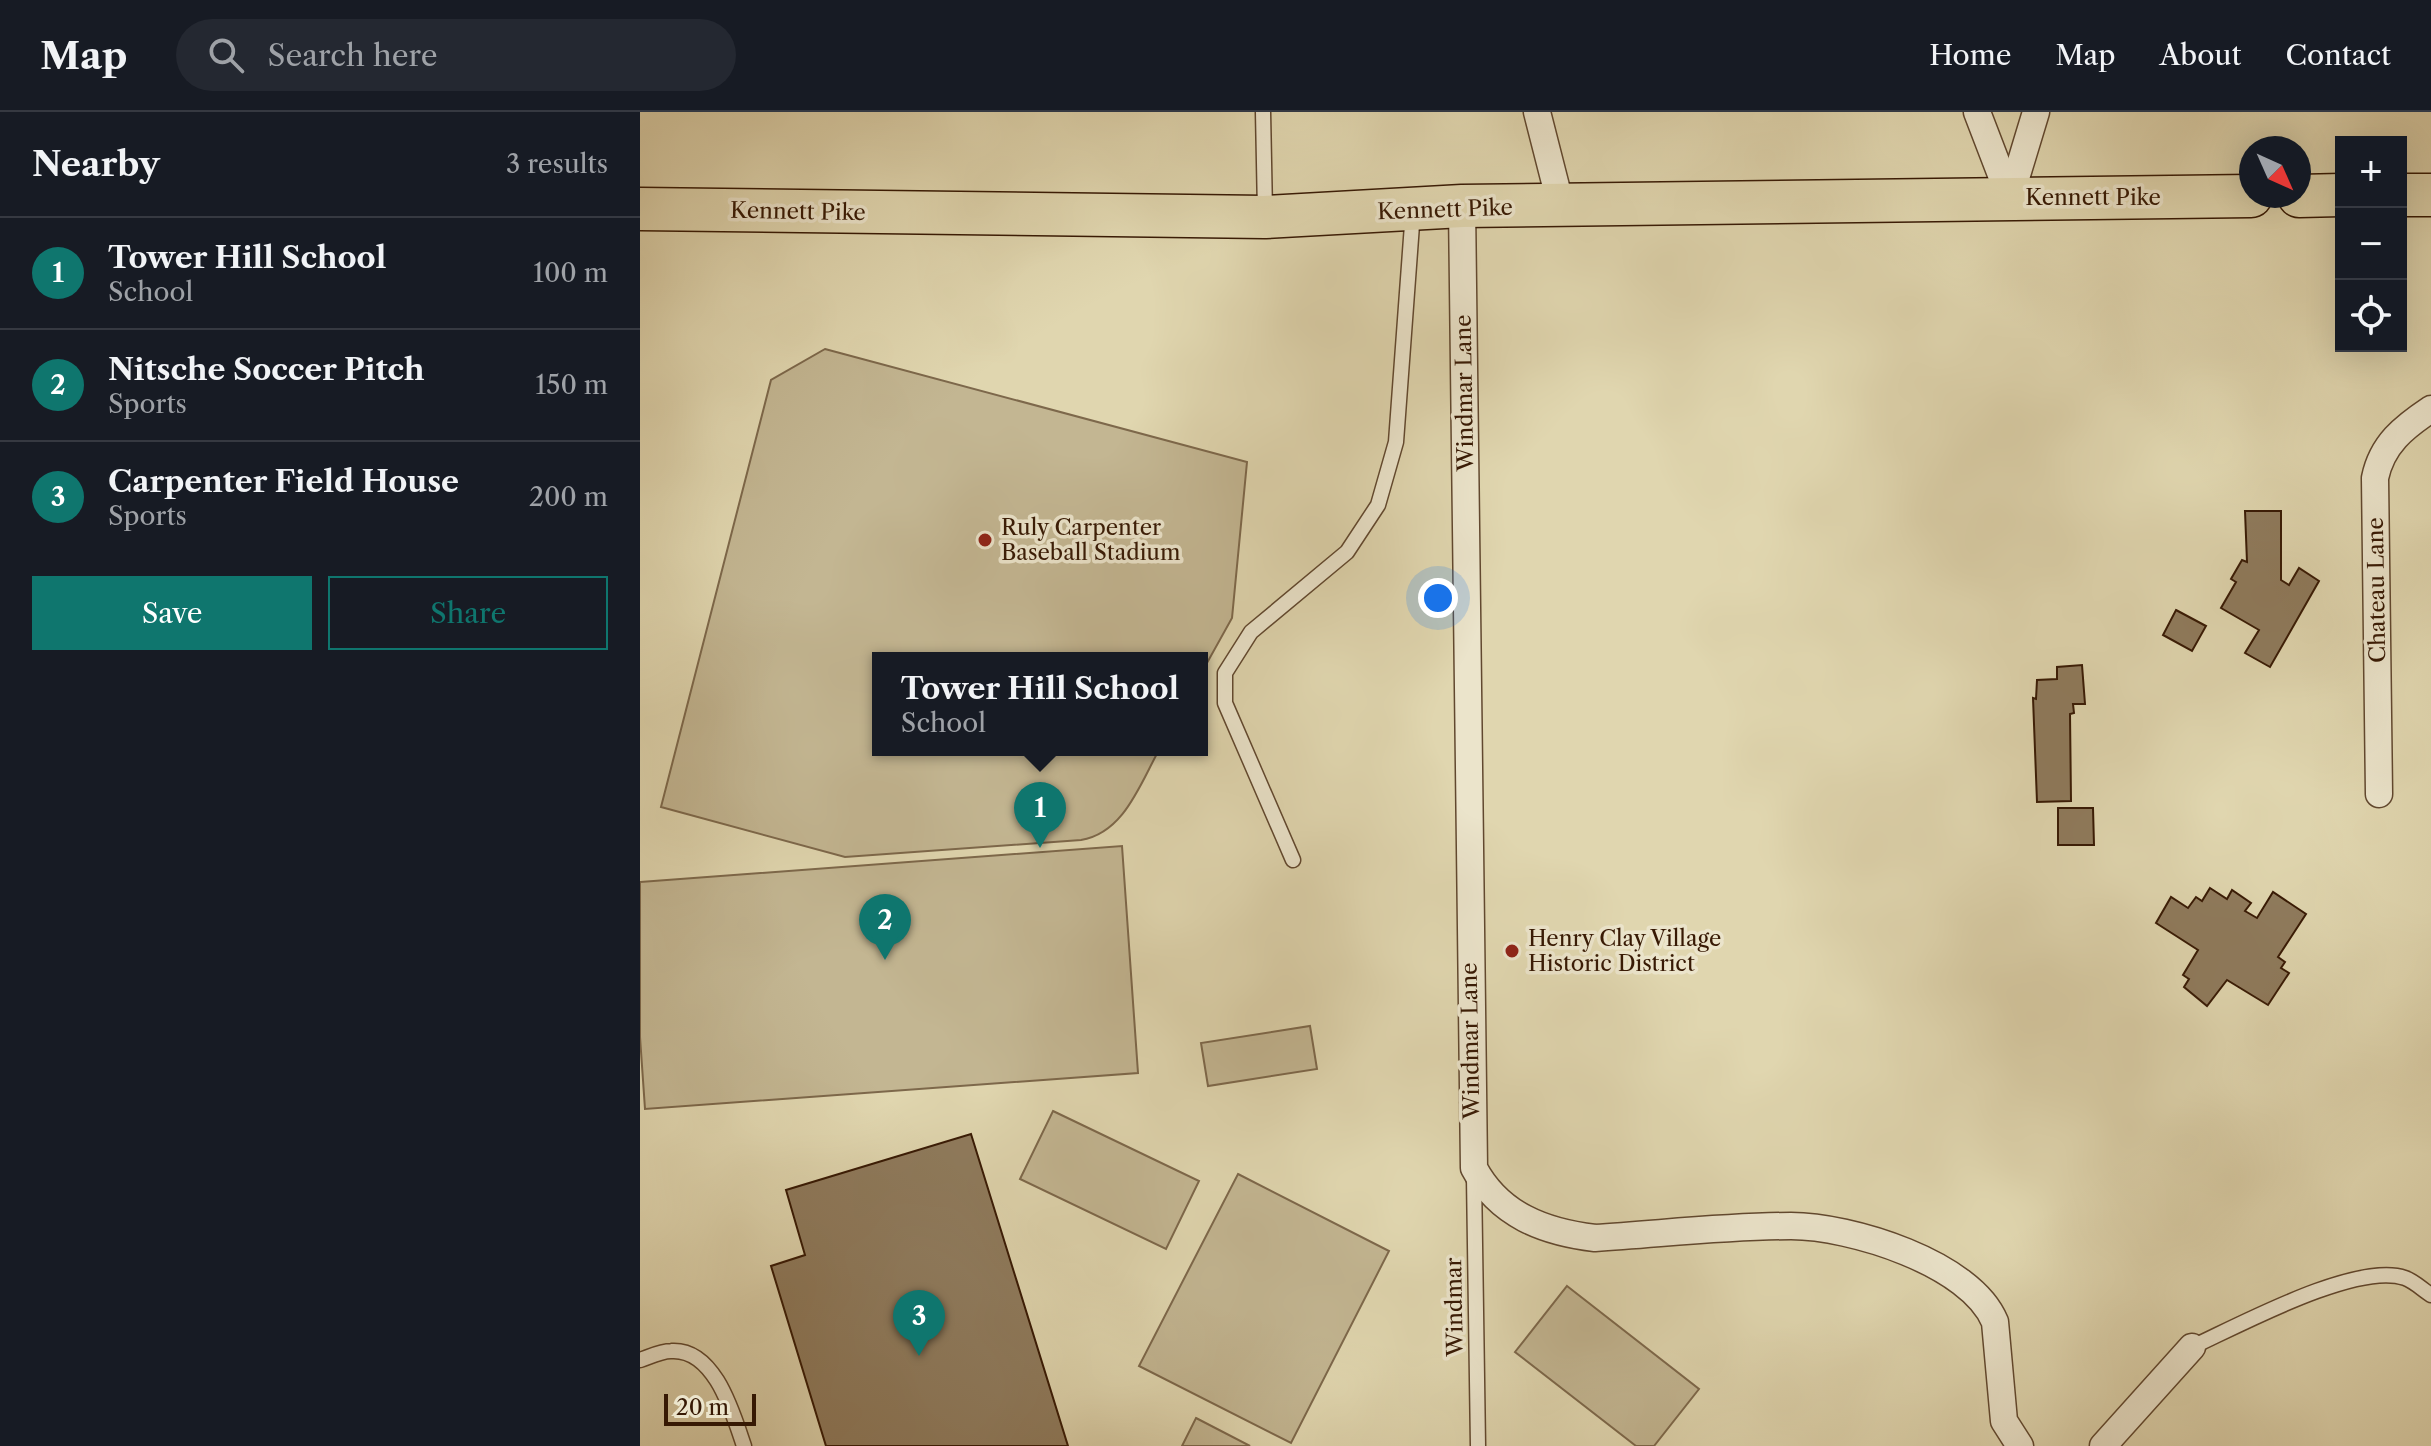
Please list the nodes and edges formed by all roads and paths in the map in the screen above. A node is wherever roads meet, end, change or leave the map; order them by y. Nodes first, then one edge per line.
1 (1263, 112) edge
2 (1537, 112) edge
3 (1977, 112) edge
4 (2036, 112) edge
5 (2335, 195) edge
6 (2407, 195) edge
7 (2431, 195) edge
8 (2239, 196) edge
9 (2311, 196) edge
10 (2010, 198) junction
11 (1462, 206) junction
12 (1561, 206) junction
13 (640, 209) edge
14 (1413, 209) junction
15 (1265, 217) junction
16 (2431, 409) edge
17 (2379, 794) dead end
18 (1293, 860) dead end
19 (1474, 1168) junction
20 (2431, 1295) edge
21 (2192, 1347) joint
22 (640, 1360) edge
23 (744, 1446) edge
24 (1478, 1446) edge
25 (2020, 1446) edge
26 (2103, 1446) edge

1 - 15 lane
2 - 12 street
3 - 10 street
4 - 10 street
5 - 9 main road
6 - 7 main road
8 - 10 main road, Kennett Pike
10 - 12 main road, Kennett Pike
11 - 12 main road, Kennett Pike
11 - 14 main road, Kennett Pike
11 - 19 street, Windmar Lane
13 - 15 main road, Kennett Pike
14 - 15 main road, Kennett Pike
14 - 18 lane
16 - 17 street, Chateau Lane
19 - 24 lane, Windmar
19 - 25 street
20 - 21 lane
21 - 26 street
22 - 23 lane

